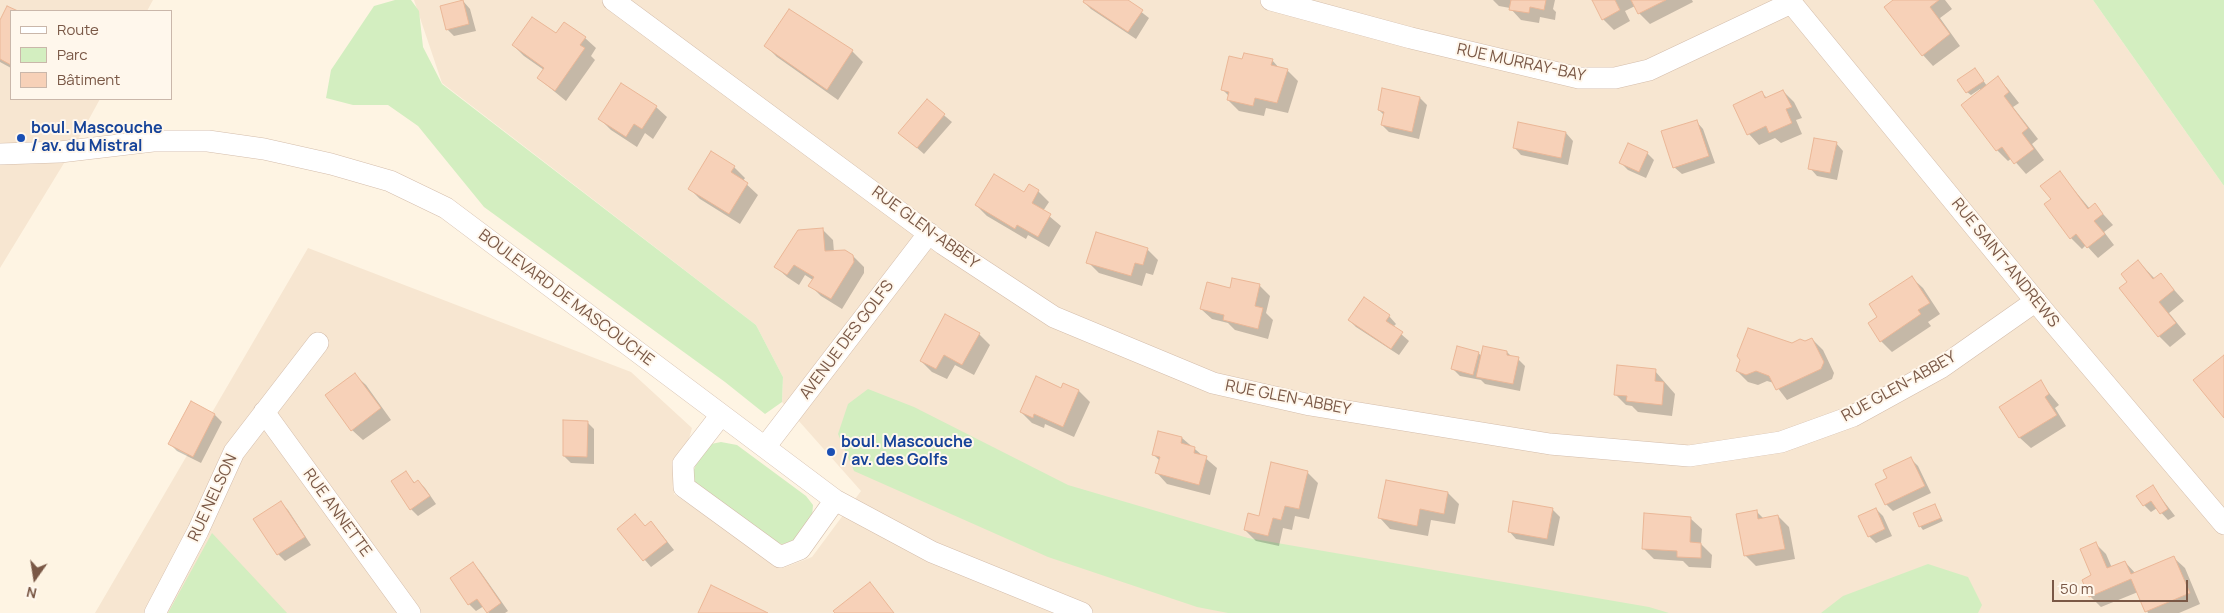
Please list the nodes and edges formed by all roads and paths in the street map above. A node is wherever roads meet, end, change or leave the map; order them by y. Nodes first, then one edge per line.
1 (613, 0) edge
2 (1271, 0) edge
3 (1790, 1) edge
4 (0, 154) edge
5 (929, 233) junction
6 (2036, 301) junction
7 (318, 343) dead end
8 (264, 412) junction
9 (721, 415) junction
10 (765, 447) junction
11 (835, 500) junction
12 (2224, 524) edge
13 (155, 613) edge
14 (410, 613) edge
15 (1082, 613) edge

1 - 5 street, RUE GLEN-ABBEY
2 - 3 street, RUE MURRAY-BAY
3 - 6 street, RUE SAINT-ANDREWS
4 - 9 street, BOULEVARD DE MASCOUCHE
5 - 6 street, RUE GLEN-ABBEY
5 - 10 street, AVENUE DES GOLFS
6 - 12 street, RUE SAINT-ANDREWS
7 - 8 street, RUE NELSON
8 - 13 street, RUE NELSON
8 - 14 street, RUE ANNETTE
9 - 10 street, BOULEVARD DE MASCOUCHE
9 - 11 street
10 - 11 street, BOULEVARD DE MASCOUCHE
11 - 15 street, BOULEVARD DE MASCOUCHE

